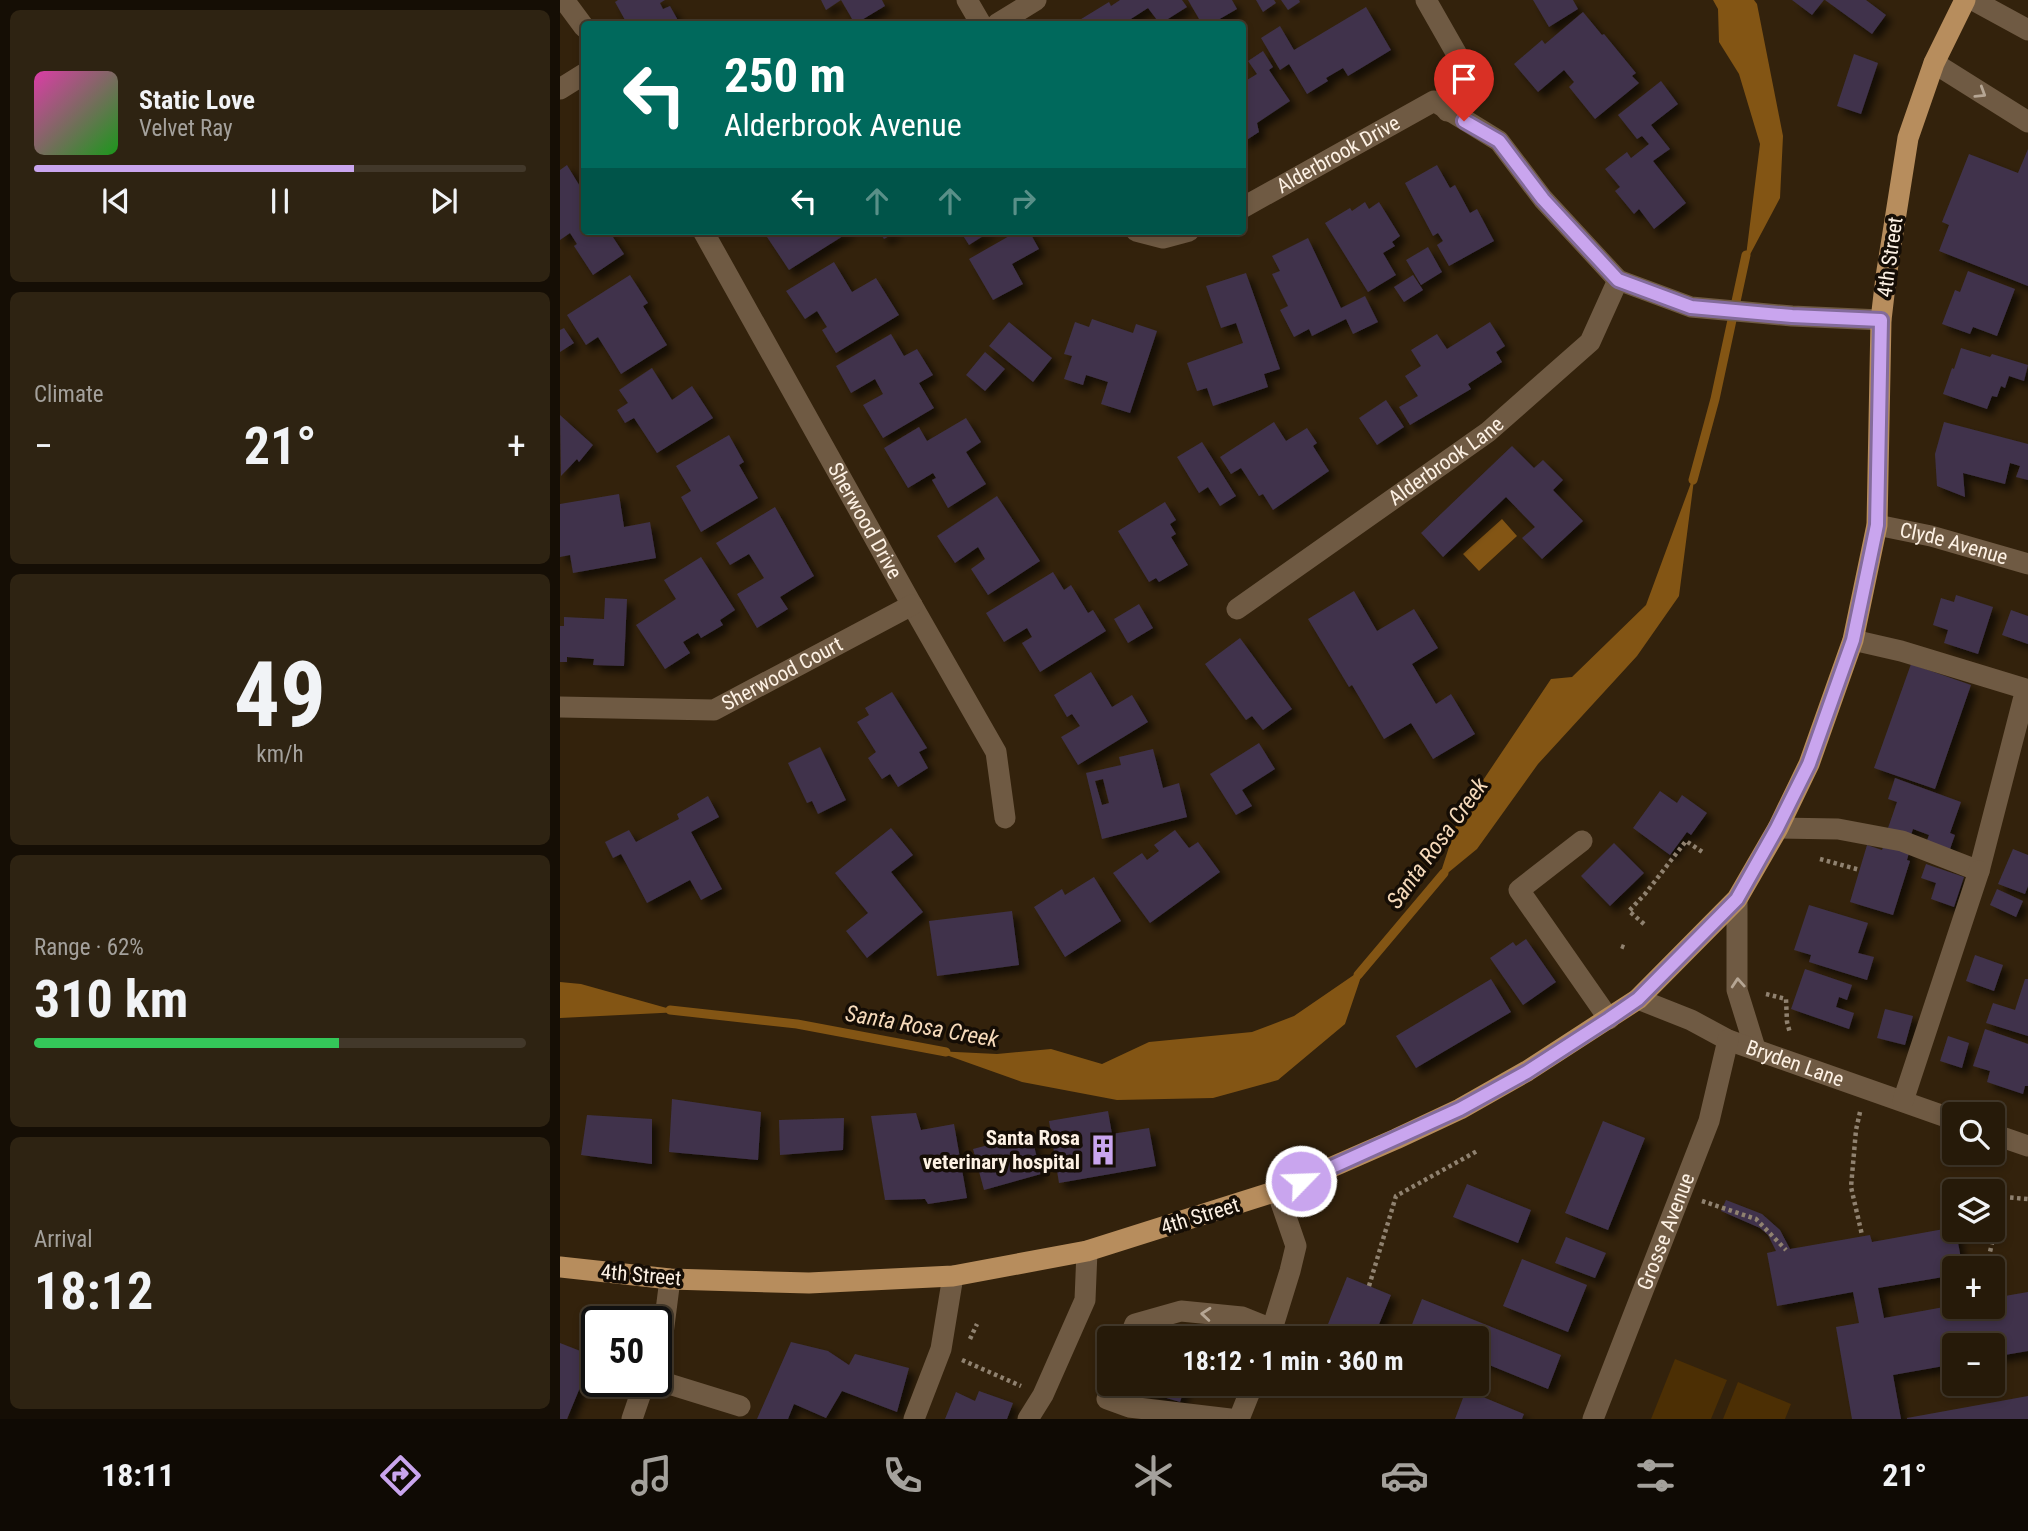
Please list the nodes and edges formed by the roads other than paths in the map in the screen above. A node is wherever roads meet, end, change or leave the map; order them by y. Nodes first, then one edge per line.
1 (564, 0) edge
2 (967, 0) edge
3 (1036, 0) edge
4 (1426, 0) edge
5 (1965, 0) edge
6 (1973, 0) edge
7 (979, 21) edge
8 (1002, 21) edge
9 (581, 23) edge
10 (2028, 30) edge
11 (1934, 64) junction
12 (581, 76) edge
13 (560, 89) edge
14 (1447, 111) junction
15 (2028, 122) edge
16 (1246, 206) edge
17 (706, 235) edge
18 (1151, 235) edge
19 (1174, 235) edge
20 (1618, 280) junction
21 (1881, 320) junction
22 (1877, 525) junction
23 (2028, 564) edge
24 (912, 605) junction
25 (1237, 609) dead end
26 (1853, 640) junction
27 (2027, 686) edge
28 (560, 707) edge
29 (1005, 818) dead end
30 (1777, 828) junction
31 (1582, 841) dead end
32 (1979, 872) junction
33 (1737, 899) junction
34 (1638, 999) junction
35 (1609, 1019) junction
36 (1728, 1040) junction
37 (1755, 1048) junction
38 (1903, 1101) junction
39 (1942, 1115) edge
40 (2005, 1138) edge
41 (2028, 1146) edge
42 (1277, 1191) junction
43 (1087, 1251) junction
44 (560, 1267) edge
45 (953, 1276) junction
46 (670, 1279) junction
47 (667, 1306) edge
48 (1134, 1326) edge
49 (1257, 1326) edge
50 (1272, 1326) edge
51 (672, 1385) edge
52 (1108, 1396) edge
53 (1248, 1396) edge
54 (640, 1397) edge
55 (740, 1406) dead end
56 (632, 1419) edge
57 (914, 1419) edge
58 (1028, 1419) edge
59 (1230, 1419) edge
60 (1239, 1419) edge
61 (1593, 1419) edge

1 - 9 street
2 - 7 street
3 - 8 street
4 - 14 street
5 - 11 main road, 4th Street
6 - 10 street
11 -> 15 street
11 - 21 main road, 4th Street
12 - 13 street
14 - 16 street, Alderbrook Drive
14 - 20 street, Alderbrook Drive
17 - 24 street, Sherwood Drive
18 - 19 street
20 - 21 street, Alderbrook Drive
20 - 25 street, Alderbrook Lane
21 - 22 main road, 4th Street
22 - 23 street, Clyde Avenue
22 - 26 main road, 4th Street
24 - 28 street, Sherwood Court
24 - 29 street, Sherwood Drive
26 - 27 street
26 - 30 main road, 4th Street
27 - 32 street
30 - 32 street
30 - 33 main road, 4th Street
31 - 35 street
32 - 38 street
33 - 34 main road, 4th Street
37 -> 33 street
34 - 35 main road, 4th Street
34 - 36 street, Bryden Lane
35 - 42 main road, 4th Street
36 - 37 street, Bryden Lane
36 - 61 street, Grosse Avenue
37 - 38 street, Bryden Lane
38 - 39 street, Bryden Lane
40 - 41 street
42 - 43 main road, 4th Street
42 - 50 street
43 - 45 main road, 4th Street
43 - 58 street
44 - 46 main road, 4th Street
45 - 46 main road, 4th Street
45 - 57 street
46 - 47 street
49 -> 48 street
51 - 55 street
52 - 59 street
53 - 60 street
54 - 56 street

